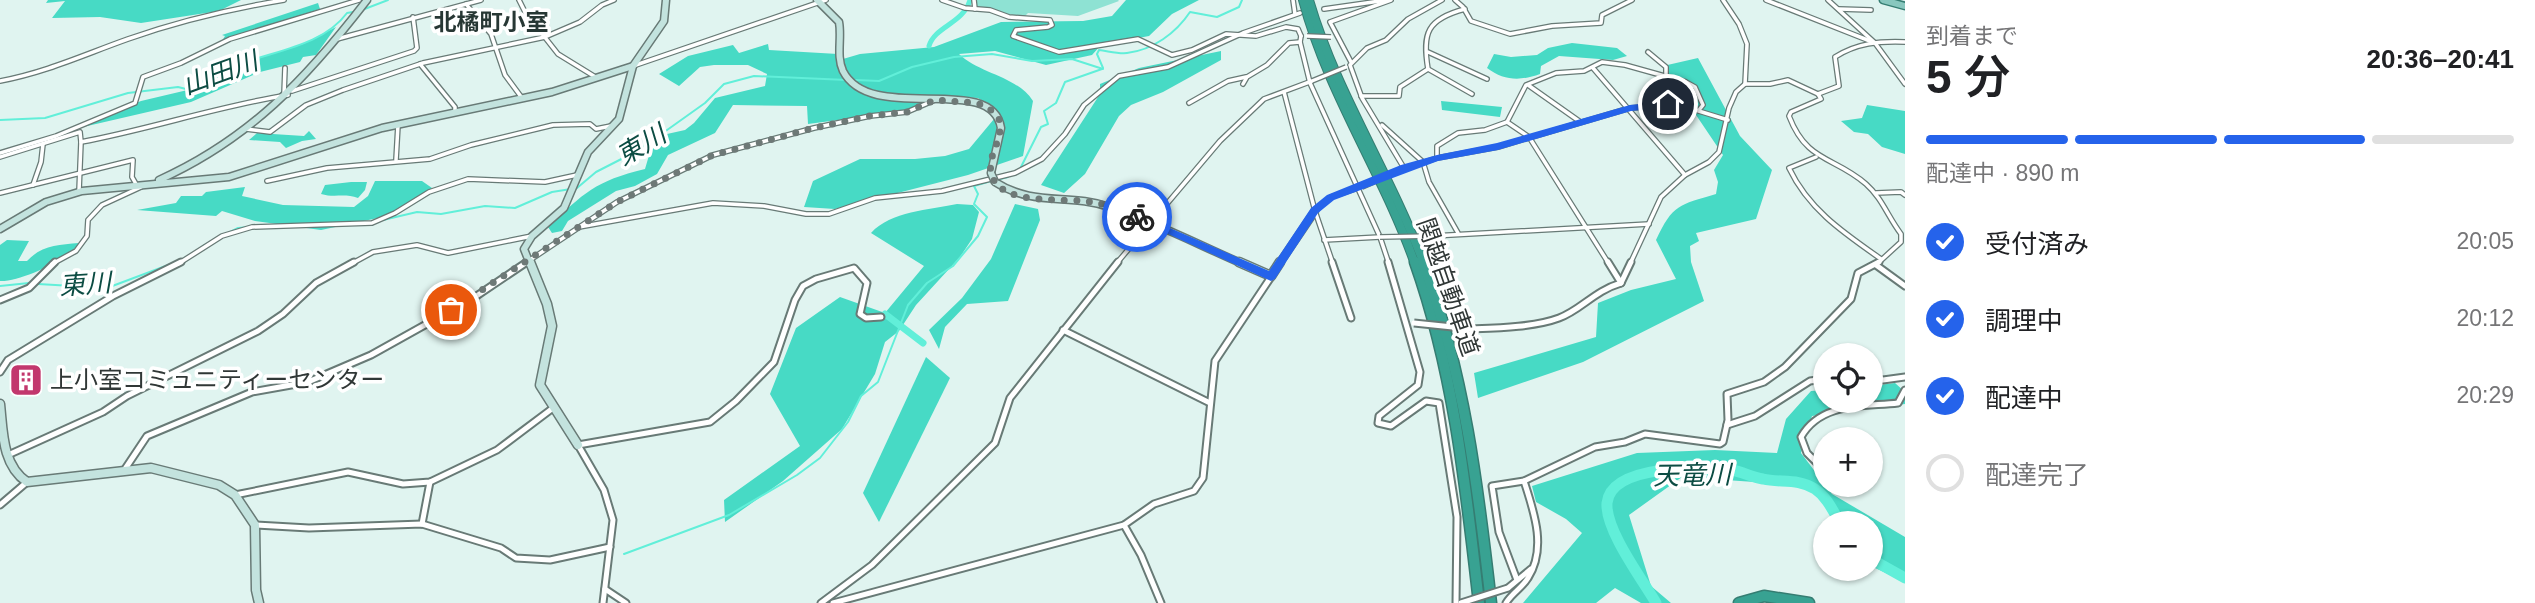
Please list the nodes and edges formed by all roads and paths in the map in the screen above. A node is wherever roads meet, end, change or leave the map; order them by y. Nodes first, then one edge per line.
1 (284, 0) edge
2 (359, 0) edge
3 (367, 0) edge
4 (481, 0) edge
5 (519, 0) edge
6 (614, 0) edge
7 (666, 0) edge
8 (942, 0) edge
9 (974, 0) edge
10 (1293, 0) edge
11 (1303, 0) edge
12 (1310, 0) edge
13 (1389, 0) edge
14 (1441, 0) edge
15 (1455, 0) edge
16 (1632, 0) edge
17 (1723, 0) edge
18 (1766, 0) edge
19 (1828, 0) edge
20 (1883, 0) edge
21 (821, 1) edge
22 (466, 4) junction
23 (1905, 6) edge
24 (974, 9) junction
25 (1324, 9) dead end
26 (1465, 9) junction
27 (1838, 9) junction
28 (1871, 10) dead end
29 (413, 17) junction
30 (1243, 33) junction
31 (545, 37) junction
32 (1337, 37) junction
33 (1303, 38) junction
34 (336, 39) junction
35 (1872, 41) junction
36 (1905, 42) edge
37 (497, 49) junction
38 (1427, 51) junction
39 (1648, 52) dead end
40 (420, 64) junction
41 (1349, 65) junction
42 (633, 66) junction
43 (285, 68) dead end
44 (1592, 68) junction
45 (1427, 69) junction
46 (1666, 75) junction
47 (1247, 77) junction
48 (598, 78) junction
49 (1487, 79) dead end
50 (0, 81) edge
51 (1311, 82) junction
52 (1745, 83) junction
53 (1243, 84) dead end
54 (1905, 84) edge
55 (1528, 85) junction
56 (1284, 92) junction
57 (288, 94) junction
58 (1472, 94) dead end
59 (1818, 94) junction
60 (1362, 96) junction
61 (523, 99) junction
62 (935, 100) junction
63 (1189, 103) dead end
64 (1630, 108) junction
65 (1699, 110) junction
66 (455, 113) junction
67 (1376, 118) junction
68 (1728, 120) junction
69 (1507, 122) junction
70 (1580, 122) junction
71 (398, 125) junction
72 (615, 126) junction
73 (245, 129) junction
74 (1530, 137) junction
75 (81, 142) junction
76 (43, 144) junction
77 (0, 155) edge
78 (1816, 157) junction
79 (1437, 158) junction
80 (396, 160) junction
81 (1423, 162) junction
82 (1403, 169) junction
83 (80, 174) junction
84 (578, 175) junction
85 (1685, 175) junction
86 (267, 181) dead end
87 (152, 183) junction
88 (136, 184) junction
89 (33, 186) junction
90 (1360, 187) junction
91 (79, 191) junction
92 (0, 193) edge
93 (1876, 193) junction
94 (1905, 195) edge
95 (1315, 211) junction
96 (1149, 223) junction
97 (1650, 224) junction
98 (576, 228) junction
99 (1588, 228) junction
100 (0, 229) edge
101 (1458, 233) junction
102 (532, 236) junction
103 (1380, 237) junction
104 (1324, 240) junction
105 (1881, 259) junction
106 (528, 262) junction
107 (1876, 265) junction
108 (1271, 276) junction
109 (1621, 283) junction
110 (1905, 286) edge
111 (0, 300) edge
112 (881, 317) dead end
113 (1351, 318) dead end
114 (1410, 323) junction
115 (1063, 330) junction
116 (0, 372) edge
117 (1905, 377) edge
118 (1883, 378) edge
119 (1813, 381) edge
120 (1905, 390) edge
121 (1210, 403) junction
122 (0, 404) edge
123 (553, 408) junction
124 (1727, 425) junction
125 (578, 445) junction
126 (8, 456) junction
127 (1813, 459) edge
128 (125, 469) junction
129 (1524, 481) junction
130 (27, 482) junction
131 (430, 482) junction
132 (234, 495) junction
133 (0, 505) edge
134 (422, 524) junction
135 (256, 525) junction
136 (1124, 525) junction
137 (610, 547) junction
138 (1532, 568) junction
139 (1517, 580) junction
140 (604, 588) junction
141 (259, 603) edge
142 (603, 603) edge
143 (626, 603) edge
144 (821, 603) edge
145 (833, 603) edge
146 (1161, 603) edge
147 (1458, 603) edge
148 (1479, 603) edge
149 (1491, 603) edge
150 (1506, 603) edge
151 (1739, 603) edge
152 (1809, 603) edge

1 - 50 street
2 - 77 street
3 - 34 street
4 - 22 street
5 - 31 street
6 - 31 street
7 - 42 street
8 - 24 street
9 - 24 street
10 - 30 street
11 - 148 highway, 関越自動車道
12 - 149 highway, 関越自動車道
13 - 25 street
13 - 32 street
14 - 41 street
15 - 26 street
16 - 26 street
17 - 52 street
18 - 35 street
19 - 27 street
20 - 23 main road
21 - 42 street
21 - 62 street
22 - 29 street
22 - 37 street
24 - 30 street
26 - 38 street
27 - 28 street
27 - 35 street
29 - 34 street
29 - 57 street
30 - 33 street
30 - 98 street
31 - 37 street
31 - 48 street
32 - 33 street, bridge
32 - 41 street
33 - 47 street
33 - 51 street
34 - 57 street
35 - 36 street
35 - 54 street
35 - 59 street
37 - 40 street
37 - 61 street
38 - 45 street
38 - 49 street
39 - 46 street
40 - 66 street
40 - 73 street
41 - 51 street, bridge
41 - 60 street
42 - 48 street
42 - 72 street
43 - 57 street
44 - 46 street
44 - 55 street
44 - 64 street
45 - 58 street
45 - 60 street
46 - 65 street
47 - 53 street
47 - 63 street
48 - 61 street
51 - 56 street
51 - 90 street
52 - 59 street
52 - 68 street
55 - 69 street
55 - 70 street
56 - 95 street
56 - 96 street
57 - 73 street
57 - 75 street
59 - 78 street
60 - 67 street
61 - 66 street
62 - 96 street, bridge
62 - 98 street
64 - 65 street
64 - 70 street
64 - 85 street
65 - 68 street
66 - 71 street
67 - 81 street
67 - 82 street
68 - 85 street
69 - 74 street
69 - 79 street
70 - 74 street
71 - 80 street
71 - 87 street
72 - 80 street
72 - 84 street
73 - 87 street
74 - 79 street
74 - 99 street
75 - 76 street
75 - 83 street
76 - 77 street
76 - 89 street
78 - 93 street
78 - 105 street
79 - 81 street
80 - 86 street
81 - 82 street
81 - 101 street
82 - 90 street, bridge
83 - 88 street
83 - 89 street
83 - 91 street
84 - 102 street
84 - 116 street
85 - 97 street
87 - 88 street
87 - 111 street
88 - 91 street
89 - 92 street
90 - 95 street
90 - 103 street
91 - 100 street
93 - 94 street
93 - 105 street
95 - 104 street
95 - 108 street
96 - 108 street
96 - 115 street
97 - 99 street
97 - 109 street
98 - 106 street
99 - 101 street
99 - 109 street
101 - 103 street, bridge
102 - 106 street
102 - 126 street
103 - 104 street
103 - 114 street
104 - 113 street
105 - 107 street
106 - 123 street
106 - 128 street
107 - 110 street
107 - 124 street
108 - 121 street
109 - 114 street, bridge
112 - 125 street
114 - 147 street
115 - 121 street
115 - 144 street
117 - 118 street
119 - 124 street
120 - 127 street
121 - 136 street
122 - 126 street
123 - 125 street
123 - 131 street
124 - 129 street
125 - 137 street
126 - 130 street
128 - 130 street
128 - 132 street
129 - 138 street
129 - 139 street
130 - 133 street
131 - 132 street
131 - 134 street
132 - 135 street
134 - 135 street
134 - 137 street
135 - 141 street
136 - 145 street
136 - 146 street
137 - 140 street
138 - 139 street
138 - 150 street
139 - 147 street, bridge
140 - 142 street
140 - 143 street
151 - 152 highway

